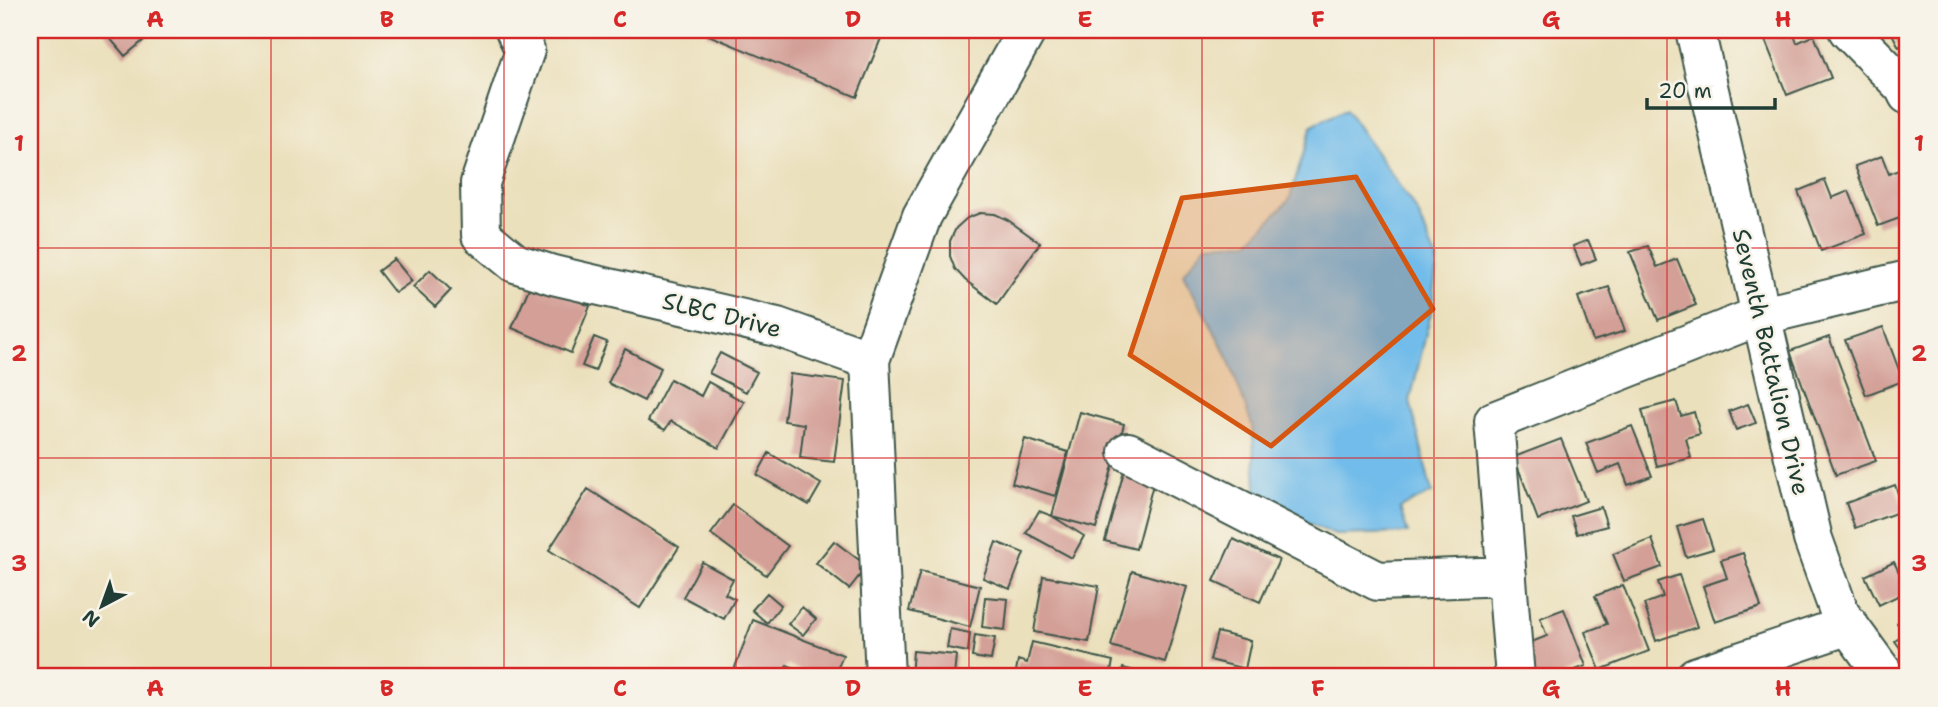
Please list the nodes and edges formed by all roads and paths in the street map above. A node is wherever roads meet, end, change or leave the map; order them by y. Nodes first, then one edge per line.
1 (515, 30) edge
2 (1027, 30) edge
3 (1695, 30) edge
4 (1848, 30) edge
5 (1908, 96) edge
6 (1908, 280) edge
7 (1759, 316) junction
8 (870, 360) junction
9 (1128, 452) dead end
10 (1507, 576) junction
11 (1849, 625) junction
12 (885, 677) edge
13 (1515, 677) edge
14 (1695, 677) edge
15 (1886, 677) edge

1 - 8 street, SLBC Drive
2 - 8 street
3 - 7 street, Seventh Battalion Drive
4 - 5 street
6 - 7 street
7 - 10 street
7 - 11 street, Seventh Battalion Drive
8 - 12 street
9 - 10 street
10 - 13 street
11 - 14 street
11 - 15 street, Seventh Battalion Drive

